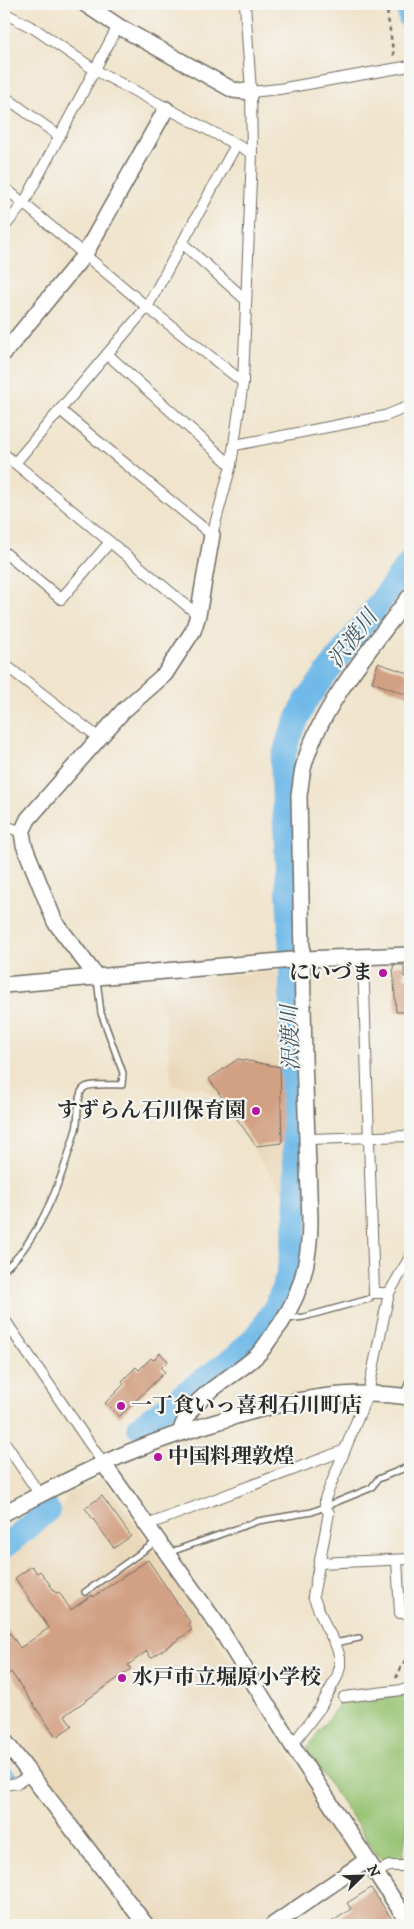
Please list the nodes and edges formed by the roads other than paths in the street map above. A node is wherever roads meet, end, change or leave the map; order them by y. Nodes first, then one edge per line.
1 (85, 4) edge
2 (245, 4) edge
3 (4, 12) edge
4 (118, 26) junction
5 (402, 68) edge
6 (95, 70) junction
7 (251, 92) junction
8 (4, 96) edge
9 (166, 109) junction
10 (59, 136) junction
11 (236, 145) junction
12 (252, 153) junction
13 (4, 186) edge
14 (24, 203) junction
15 (4, 226) edge
16 (182, 243) junction
17 (85, 254) junction
18 (246, 300) junction
19 (147, 307) junction
20 (4, 353) edge
21 (107, 354) junction
22 (243, 382) junction
23 (410, 406) edge
24 (60, 410) junction
25 (235, 445) junction
26 (4, 454) edge
27 (15, 463) junction
28 (231, 465) junction
29 (212, 535) junction
30 (110, 542) junction
31 (4, 552) edge
32 (410, 596) edge
33 (198, 615) junction
34 (4, 665) edge
35 (99, 738) junction
36 (4, 822) edge
37 (22, 832) junction
38 (410, 955) edge
39 (363, 958) junction
40 (300, 960) junction
41 (96, 976) junction
42 (4, 985) edge
43 (410, 1136) edge
44 (369, 1137) junction
45 (308, 1139) junction
46 (410, 1257) edge
47 (4, 1270) edge
48 (374, 1293) junction
49 (389, 1293) junction
50 (4, 1319) edge
51 (286, 1319) junction
52 (410, 1379) edge
53 (368, 1393) junction
54 (407, 1396) edge
55 (180, 1433) junction
56 (4, 1441) edge
57 (345, 1450) junction
58 (103, 1463) junction
59 (410, 1466) edge
60 (40, 1494) junction
61 (326, 1507) junction
62 (4, 1513) edge
63 (147, 1524) junction
64 (159, 1540) junction
65 (167, 1553) junction
66 (410, 1559) edge
67 (397, 1560) junction
68 (319, 1563) junction
69 (84, 1592) dead end
70 (410, 1612) edge
71 (359, 1638) dead end
72 (335, 1643) junction
73 (410, 1689) edge
74 (344, 1697) dead end
75 (4, 1740) edge
76 (292, 1745) junction
77 (31, 1775) junction
78 (4, 1785) edge
79 (410, 1866) edge
80 (371, 1867) junction
81 (146, 1925) edge
82 (273, 1925) edge
83 (410, 1925) edge

1 - 4 street
2 - 7 street
3 - 6 street
4 - 6 street
4 - 7 street
5 - 7 street
6 - 9 street
6 - 10 street
7 - 12 street
8 - 10 street
9 - 11 street
9 - 17 street
10 - 14 street
11 - 12 street
11 - 16 street
12 - 18 street
13 - 14 street
14 - 15 street
14 - 17 street
16 - 18 street
16 - 19 street
17 - 19 street
17 - 20 street
18 - 22 street
19 - 21 street
19 - 22 street
21 - 24 street
21 - 28 street
22 - 25 street
23 - 25 street
24 - 27 street
24 - 29 street
25 - 28 street
26 - 27 street
27 - 30 street
28 - 29 street
29 - 33 street
30 - 31 street
30 - 33 street
32 - 40 street
33 - 35 street
34 - 35 street
35 - 37 street
36 - 37 street
37 - 41 street
38 - 39 street
39 - 40 street
39 - 44 street
40 - 41 street
40 - 45 street
41 - 42 street
41 - 47 lane
43 - 44 street
44 - 45 street
44 - 48 street
45 - 51 street
46 - 49 street
48 - 49 street
48 - 51 lane
49 - 53 street
50 - 58 street
51 - 55 street
52 - 54 lane
53 - 54 street
53 - 55 street
53 - 57 street
55 - 58 street
56 - 60 street
57 - 61 street
57 - 63 street
58 - 60 street
58 - 63 street
59 - 61 lane
60 - 62 street
61 - 65 lane
61 - 68 street
63 - 64 street
64 - 65 street
64 - 69 lane
65 - 76 street
66 - 67 street
67 - 68 street
67 - 70 street
68 - 72 street
71 - 72 lane
72 - 76 street
73 - 74 street
75 - 77 street
76 - 80 street
77 - 78 street
77 - 81 street
79 - 80 street
80 - 82 street
80 - 83 street

